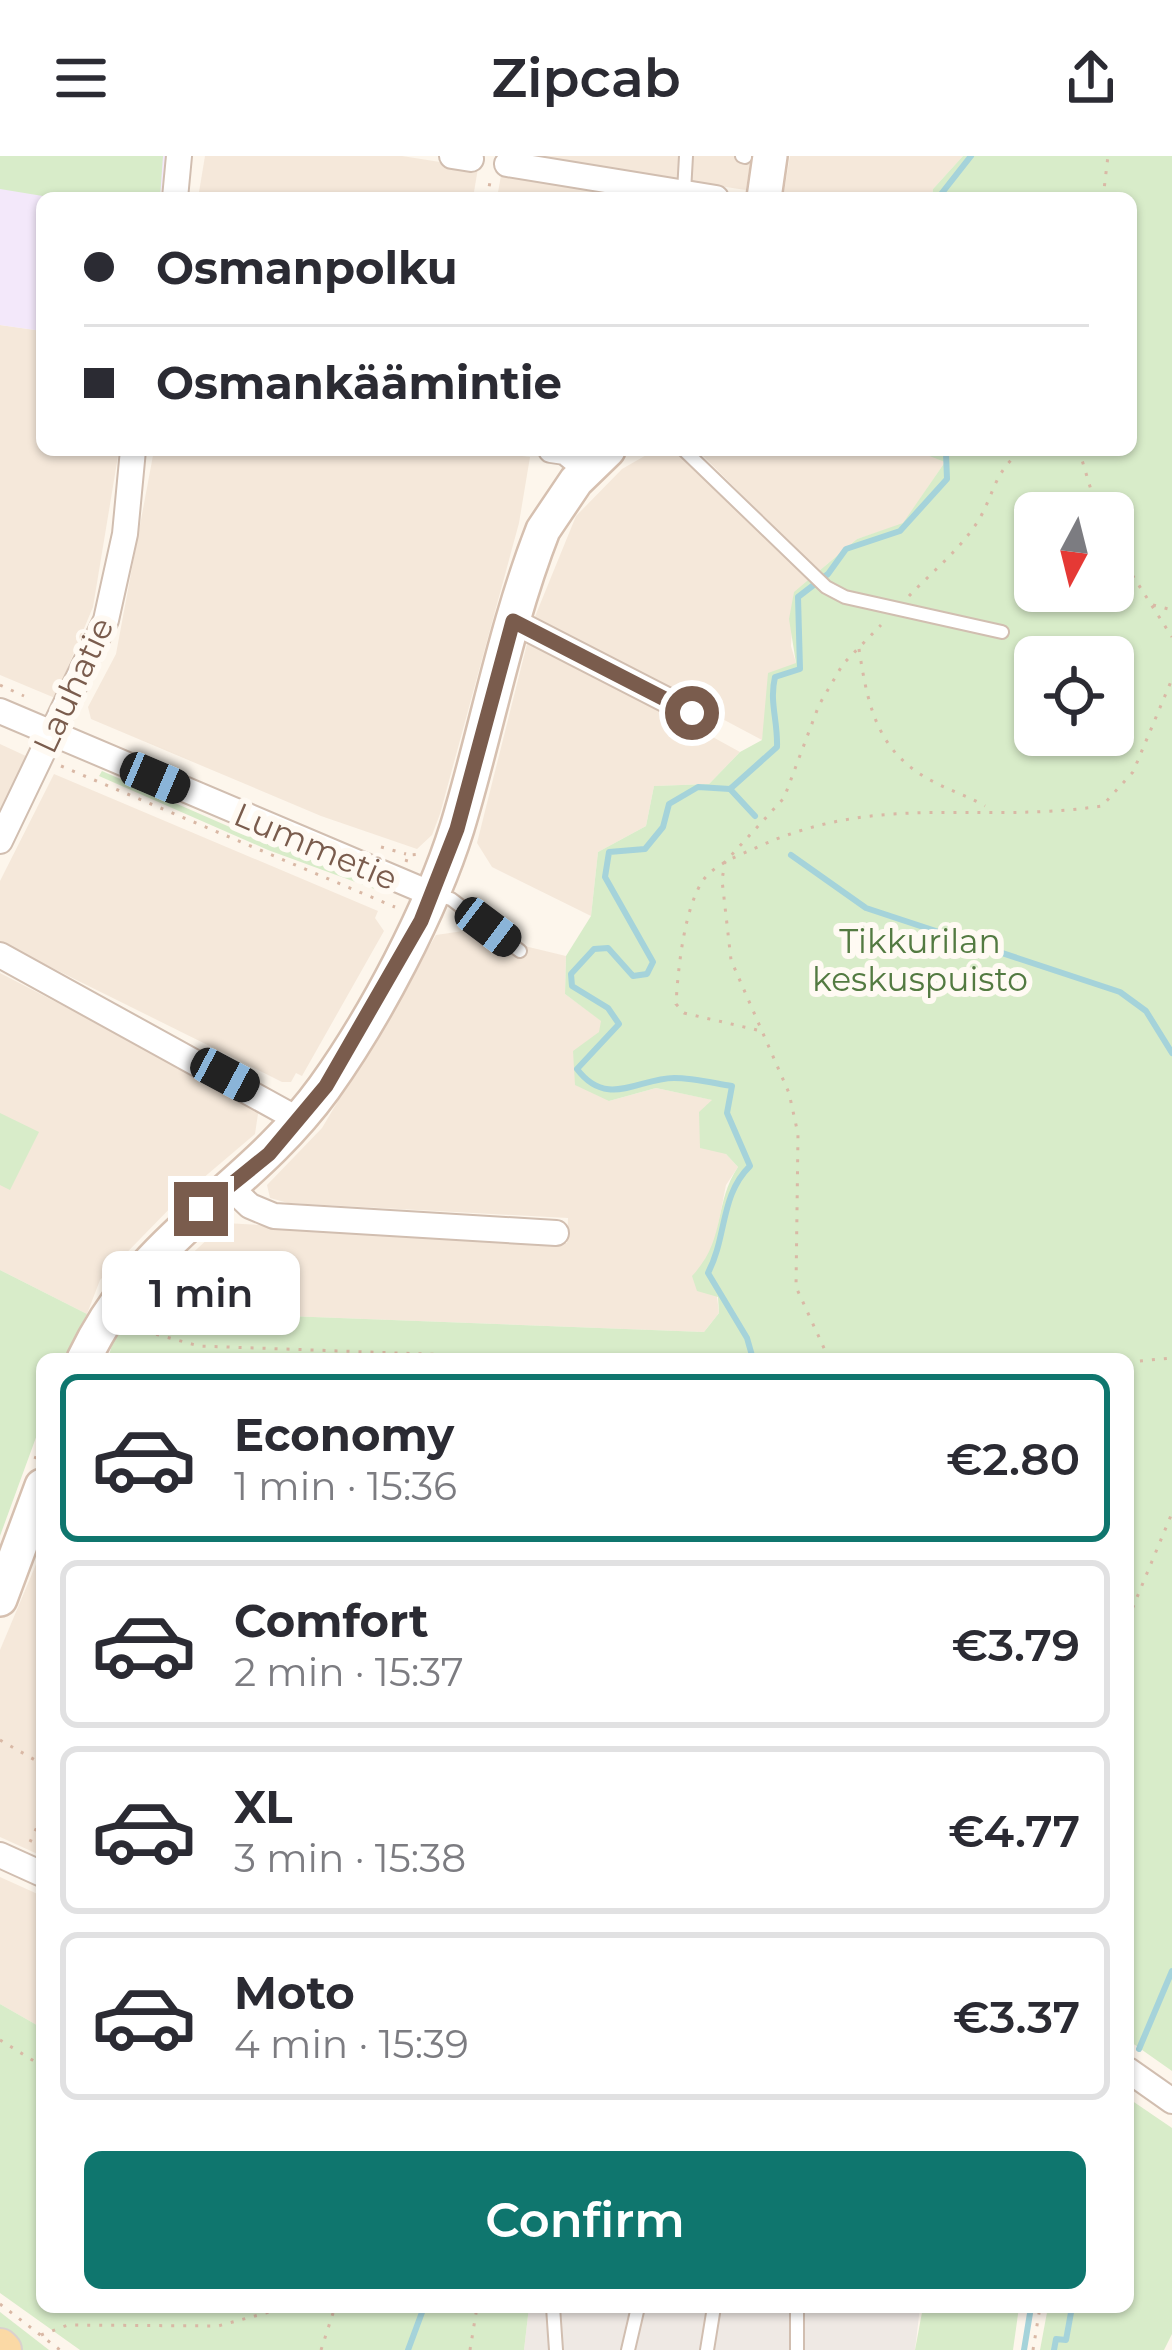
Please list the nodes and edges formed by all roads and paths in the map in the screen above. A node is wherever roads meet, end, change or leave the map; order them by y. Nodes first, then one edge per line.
1 (179, 156) edge
2 (686, 156) edge
3 (770, 156) edge
4 (1108, 156) edge
5 (507, 164) dead end
6 (176, 192) edge
7 (678, 192) edge
8 (684, 192) edge
9 (765, 192) edge
10 (1104, 192) edge
11 (132, 456) edge
12 (690, 456) edge
13 (1015, 456) edge
14 (1081, 456) edge
15 (597, 459) edge
16 (1092, 492) edge
17 (1134, 577) edge
18 (1151, 604) junction
19 (896, 610) junction
20 (1172, 610) edge
21 (513, 621) junction
22 (1002, 632) dead end
23 (1172, 637) edge
24 (859, 647) junction
25 (1172, 679) edge
26 (0, 711) edge
27 (692, 713) dead end
28 (46, 746) junction
29 (988, 809) junction
30 (0, 841) edge
31 (430, 849) dead end
32 (725, 862) junction
33 (395, 893) junction
34 (434, 895) junction
35 (397, 920) dead end
36 (520, 951) dead end
37 (0, 955) edge
38 (759, 1030) junction
39 (298, 1120) junction
40 (228, 1185) junction
41 (556, 1233) dead end
42 (106, 1316) junction
43 (87, 1353) edge
44 (397, 1353) edge
45 (826, 1353) edge
46 (1172, 1358) edge
47 (1134, 1361) edge
48 (36, 1502) edge
49 (1172, 1513) edge
50 (0, 1599) edge
51 (1134, 1605) edge
52 (0, 1740) edge
53 (36, 1761) edge
54 (36, 1829) edge
55 (20, 1864) edge
56 (0, 2041) edge
57 (36, 2062) edge
58 (1134, 2074) edge
59 (1172, 2101) edge
60 (0, 2304) edge
61 (266, 2313) edge
62 (333, 2313) edge
63 (476, 2313) edge
64 (553, 2313) edge
65 (637, 2313) edge
66 (713, 2313) edge
67 (797, 2313) edge
68 (1039, 2313) edge
69 (41, 2335) junction
70 (60, 2350) edge
71 (321, 2350) edge
72 (470, 2350) edge
73 (556, 2350) edge
74 (628, 2350) edge
75 (707, 2350) edge
76 (797, 2350) edge
77 (1033, 2350) edge

1 - 6 street
2 - 8 lane
3 - 9 street
4 - 10 path
5 - 7 street
11 - 28 street, Lauhatie
12 - 19 lane
13 - 19 path
14 - 16 path
15 - 21 street
17 - 18 path
18 - 20 path
18 - 23 path
19 - 22 lane
19 - 24 path
21 - 27 street
21 - 34 street
24 - 29 path
24 - 32 path
25 - 29 path
26 - 28 street, Lummetie
28 - 30 street, Lauhatie
28 - 33 street, Lummetie
28 - 33 path
29 - 32 path
31 - 33 path
32 - 38 path
32 - 38 path
33 - 34 street, Lummetie
33 - 35 path
34 - 36 lane
34 - 39 street
37 - 39 street
38 - 45 path
39 - 40 street
40 - 41 street
40 - 42 street
42 - 43 street
42 - 44 path
46 - 47 path
48 - 50 street
49 - 51 path
52 - 53 path
54 - 55 path
56 - 57 path
58 - 59 street
60 - 69 path
61 - 69 path
62 - 71 path
63 - 72 path
64 - 73 lane
65 - 74 lane
66 - 75 lane
67 - 76 lane
68 - 77 path
69 - 70 path

